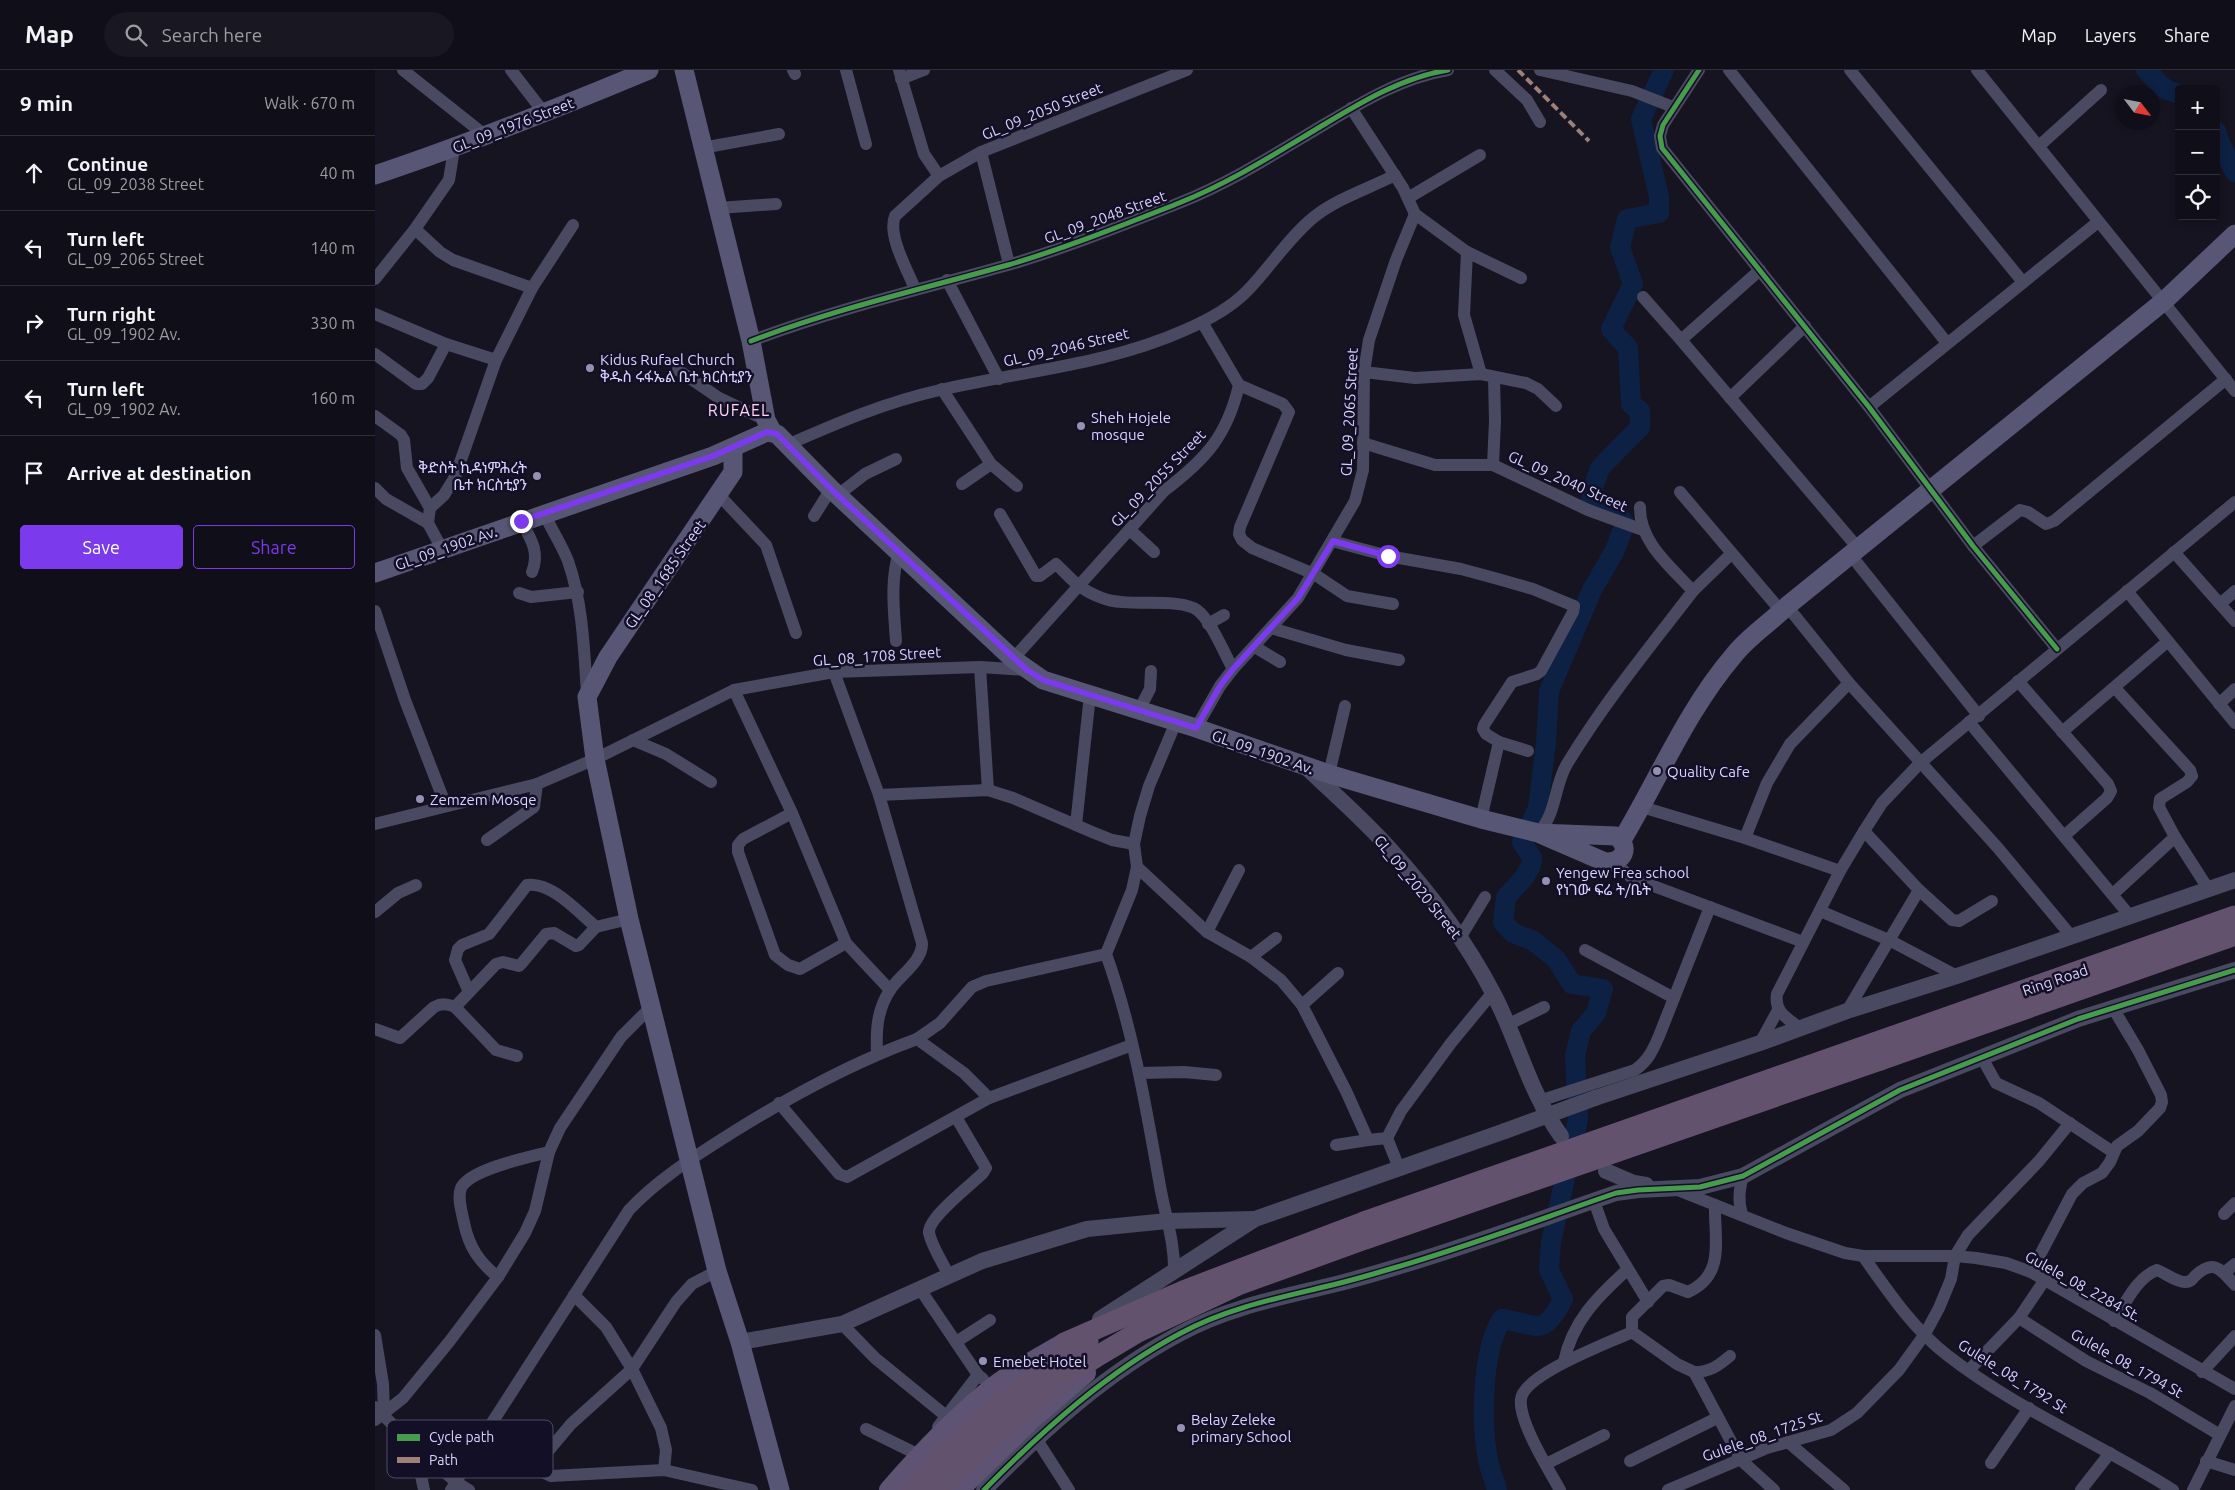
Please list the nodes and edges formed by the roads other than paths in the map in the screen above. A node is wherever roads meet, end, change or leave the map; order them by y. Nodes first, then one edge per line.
1 (403, 70) edge
2 (511, 70) edge
3 (649, 70) edge
4 (683, 70) edge
5 (846, 70) edge
6 (924, 70) edge
7 (1448, 70) edge
8 (1495, 70) edge
9 (1540, 70) edge
10 (1699, 70) edge
11 (1729, 70) edge
12 (1850, 70) edge
13 (1977, 70) edge
14 (1181, 71) edge
15 (900, 74) edge
16 (1576, 74) edge
17 (2101, 90) dead end
18 (1673, 107) junction
19 (1351, 108) junction
20 (545, 114) junction
21 (1540, 122) dead end
22 (779, 134) dead end
23 (486, 136) junction
24 (865, 144) dead end
25 (2039, 146) junction
26 (455, 148) junction
27 (703, 148) junction
28 (981, 152) junction
29 (1480, 155) dead end
30 (375, 175) edge
31 (1395, 175) junction
32 (939, 176) junction
33 (1408, 198) junction
34 (775, 204) dead end
35 (718, 208) junction
36 (1415, 214) junction
37 (2098, 222) junction
38 (573, 225) dead end
39 (415, 229) junction
40 (2235, 234) edge
41 (1467, 252) junction
42 (1009, 264) junction
43 (1761, 270) junction
44 (1521, 278) dead end
45 (375, 279) edge
46 (947, 280) junction
47 (2022, 281) junction
48 (532, 288) junction
49 (915, 290) junction
50 (1643, 297) dead end
51 (2164, 301) junction
52 (375, 314) edge
53 (1202, 322) junction
54 (1805, 326) junction
55 (1681, 340) junction
56 (751, 341) junction
57 (1947, 343) junction
58 (446, 344) junction
59 (375, 354) edge
60 (496, 360) junction
61 (678, 370) dead end
62 (1364, 372) junction
63 (1481, 374) junction
64 (1494, 377) junction
65 (999, 379) junction
66 (2226, 379) junction
67 (1239, 384) junction
68 (942, 389) junction
69 (2235, 391) edge
70 (1730, 398) junction
71 (1556, 406) dead end
72 (1869, 407) junction
73 (375, 416) edge
74 (775, 432) junction
75 (1363, 443) junction
76 (733, 448) junction
77 (896, 459) dead end
78 (991, 464) junction
79 (1493, 465) junction
80 (962, 484) dead end
81 (1017, 486) dead end
82 (375, 488) edge
83 (1931, 490) junction
84 (835, 492) junction
85 (1680, 492) dead end
86 (719, 495) junction
87 (2235, 502) edge
88 (1640, 507) dead end
89 (430, 508) junction
90 (544, 513) junction
91 (1000, 514) dead end
92 (814, 516) dead end
93 (521, 521) junction
94 (428, 523) junction
95 (1637, 528) junction
96 (1130, 530) junction
97 (1333, 541) junction
98 (1973, 546) junction
99 (442, 549) junction
100 (1854, 551) junction
101 (899, 552) junction
102 (1154, 552) dead end
103 (2174, 552) junction
104 (1731, 554) junction
105 (532, 572) dead end
106 (375, 573) edge
107 (1314, 574) junction
108 (1078, 587) junction
109 (1693, 591) junction
110 (2127, 591) junction
111 (2235, 591) edge
112 (578, 592) junction
113 (519, 593) dead end
114 (1393, 604) dead end
115 (2220, 604) junction
116 (1784, 608) junction
117 (375, 611) edge
118 (1224, 615) dead end
119 (2235, 621) edge
120 (1208, 624) junction
121 (1271, 628) junction
122 (796, 633) dead end
123 (897, 641) dead end
124 (2167, 642) junction
125 (1255, 647) junction
126 (2057, 649) junction
127 (1399, 660) dead end
128 (1280, 662) dead end
129 (1020, 665) junction
130 (980, 667) junction
131 (1233, 669) junction
132 (1151, 671) dead end
133 (834, 672) junction
134 (2018, 681) junction
135 (1849, 683) junction
136 (2115, 688) junction
137 (2235, 689) edge
138 (734, 690) junction
139 (1091, 695) junction
140 (587, 697) junction
141 (2219, 704) junction
142 (1345, 706) dead end
143 (1139, 710) junction
144 (1974, 719) junction
145 (1175, 722) junction
146 (2235, 723) edge
147 (1196, 728) junction
148 (2062, 732) junction
149 (633, 740) junction
150 (1499, 742) junction
151 (1528, 751) dead end
152 (595, 759) junction
153 (1920, 763) junction
154 (1306, 767) junction
155 (1329, 774) junction
156 (711, 782) dead end
157 (537, 784) junction
158 (987, 790) junction
159 (879, 795) junction
160 (446, 806) junction
161 (1642, 807) junction
162 (792, 813) junction
163 (1481, 819) junction
164 (375, 824) edge
165 (1076, 825) junction
166 (1530, 831) junction
167 (1863, 831) junction
168 (2064, 836) junction
169 (1613, 837) junction
170 (2175, 837) junction
171 (1745, 838) junction
172 (487, 840) dead end
173 (1134, 844) junction
174 (1607, 860) junction
175 (1137, 867) junction
176 (1239, 870) dead end
177 (1840, 871) junction
178 (2235, 880) edge
179 (416, 885) dead end
180 (1919, 890) junction
181 (2209, 890) junction
182 (2113, 894) junction
183 (1485, 897) dead end
184 (1992, 901) dead end
185 (1710, 907) junction
186 (1820, 911) junction
187 (375, 912) edge
188 (2130, 916) junction
189 (2235, 916) edge
190 (629, 919) junction
191 (595, 927) junction
192 (1207, 932) junction
193 (2235, 935) edge
194 (2072, 937) junction
195 (1276, 938) dead end
196 (1459, 938) junction
197 (1889, 940) junction
198 (846, 942) junction
199 (1803, 942) junction
200 (1585, 950) dead end
201 (1105, 954) junction
202 (1251, 957) junction
203 (2235, 970) edge
204 (1338, 973) dead end
205 (1957, 976) junction
206 (890, 990) junction
207 (469, 992) junction
208 (1493, 992) junction
209 (1674, 998) junction
210 (1302, 1005) junction
211 (652, 1006) junction
212 (455, 1007) junction
213 (1544, 1008) dead end
214 (2113, 1008) junction
215 (1778, 1010) junction
216 (1847, 1011) junction
217 (1509, 1024) junction
218 (1800, 1028) junction
219 (375, 1029) edge
220 (917, 1039) junction
221 (1760, 1043) junction
222 (1133, 1045) junction
223 (1877, 1052) junction
224 (877, 1053) junction
225 (517, 1056) dead end
226 (1981, 1056) junction
227 (1140, 1073) junction
228 (1216, 1075) dead end
229 (989, 1098) junction
230 (1539, 1101) junction
231 (779, 1103) junction
232 (956, 1117) junction
233 (2070, 1123) junction
234 (1561, 1136) dead end
235 (1387, 1138) junction
236 (1368, 1140) junction
237 (1336, 1145) dead end
238 (549, 1152) junction
239 (2113, 1152) junction
240 (689, 1160) junction
241 (1399, 1168) junction
242 (1743, 1176) junction
243 (1675, 1189) junction
244 (1594, 1201) junction
245 (2235, 1203) edge
246 (1715, 1205) junction
247 (1741, 1211) junction
248 (2224, 1214) dead end
249 (1255, 1219) junction
250 (1167, 1221) junction
251 (1863, 1256) junction
252 (1955, 1256) junction
253 (2235, 1264) edge
254 (1627, 1270) junction
255 (717, 1271) junction
256 (1173, 1272) junction
257 (2031, 1272) junction
258 (2224, 1273) junction
259 (949, 1276) junction
260 (498, 1277) junction
261 (2044, 1281) junction
262 (2235, 1285) edge
263 (920, 1289) junction
264 (574, 1294) junction
265 (1648, 1302) junction
266 (2019, 1318) junction
267 (990, 1320) dead end
268 (2114, 1321) junction
269 (842, 1324) junction
270 (1131, 1325) junction
271 (1633, 1332) junction
272 (1925, 1334) junction
273 (375, 1335) edge
274 (2235, 1336) edge
275 (740, 1342) junction
276 (956, 1342) junction
277 (1064, 1343) junction
278 (1730, 1356) dead end
279 (1564, 1362) junction
280 (632, 1369) junction
281 (1969, 1370) junction
282 (1694, 1372) junction
283 (2203, 1372) junction
284 (985, 1381) junction
285 (2235, 1389) edge
286 (2235, 1406) edge
287 (2029, 1408) junction
288 (378, 1414) edge
289 (946, 1416) junction
290 (1717, 1418) junction
291 (494, 1420) edge
292 (866, 1429) dead end
293 (1604, 1435) dead end
294 (2220, 1435) junction
295 (1037, 1440) junction
296 (1788, 1442) junction
297 (553, 1445) edge
298 (2110, 1453) junction
299 (919, 1455) junction
300 (1741, 1460) junction
301 (1630, 1461) dead end
302 (2206, 1461) junction
303 (1991, 1463) dead end
304 (1546, 1464) junction
305 (664, 1470) junction
306 (2235, 1470) edge
307 (553, 1476) edge
308 (454, 1486) edge
309 (1839, 1488) edge
310 (469, 1490) edge
311 (752, 1490) edge
312 (780, 1490) edge
313 (889, 1490) edge
314 (912, 1490) edge
315 (935, 1490) edge
316 (959, 1490) edge
317 (984, 1490) edge
318 (1069, 1490) edge
319 (1559, 1490) edge
320 (1667, 1490) edge
321 (1773, 1490) edge
322 (2081, 1490) edge
323 (2173, 1490) edge
324 (2193, 1490) edge

1 - 23 street
2 - 20 street
3 - 20 main road, GL_09_1976 Street
4 - 27 main road
5 - 24 street
6 - 15 street
7 - 19 street, GL_09_2048 Street
8 - 21 street
9 - 16 street
10 - 18 street
11 - 57 street
12 - 47 street
13 - 25 street
14 - 28 street, GL_09_2050 Street
15 - 32 street
16 - 18 street
17 - 25 street
18 - 43 street
19 - 31 street
19 - 42 street, GL_09_2048 Street
20 - 23 main road, GL_09_1976 Street
22 - 27 street
23 - 26 main road, GL_09_1976 Street
25 - 37 street
26 - 30 main road, GL_09_1976 Street
26 - 39 street
27 - 35 main road
28 - 32 street, GL_09_2050 Street
28 - 42 street
29 - 33 street
31 - 33 street
31 - 53 street, GL_09_2046 Street
32 - 49 street, GL_09_2050 Street
33 - 36 street
34 - 35 street
35 - 56 main road
36 - 41 street
36 - 62 street, GL_09_2065 Street
37 - 47 street
37 - 51 street
38 - 48 street
39 - 45 street
39 - 48 street
40 - 51 main road
41 - 44 street
41 - 63 street
42 - 46 street, GL_09_2048 Street
43 - 54 street
43 - 55 street
46 - 49 street, GL_09_2048 Street
46 - 65 street
47 - 57 street
48 - 60 street
49 - 56 street, GL_09_2048 Street
50 - 55 street
51 - 66 street
51 - 83 main road
52 - 58 street
53 - 65 street, GL_09_2046 Street
53 - 67 street
54 - 70 street
54 - 72 street
55 - 70 street
56 - 74 main road
57 - 72 street
58 - 59 street
58 - 60 street
60 - 89 street
61 - 74 street
62 - 63 street
62 - 75 street, GL_09_2065 Street
63 - 64 street
64 - 71 street
64 - 79 street
65 - 68 street, GL_09_2046 Street
66 - 69 street
66 - 98 street
67 - 96 street, GL_09_2055 Street
67 - 107 street
68 - 74 street, GL_09_2046 Street
68 - 78 street
70 - 100 street
72 - 83 street
73 - 89 street
74 - 76 main road, GL_09_1902 Av.
74 - 84 main road, GL_09_1902 Av.
75 - 79 street, GL_09_2040 Street
75 - 97 street, GL_09_2065 Street
76 - 86 main road, GL_08_1685 Street
76 - 90 main road, GL_09_1902 Av.
77 - 84 street
78 - 80 street
78 - 81 street
79 - 95 street, GL_09_2040 Street
82 - 94 street
83 - 98 street
83 - 100 main road
84 - 92 street
84 - 101 main road, GL_09_1902 Av.
85 - 104 street
86 - 122 street
86 - 140 main road, GL_08_1685 Street
87 - 103 street
88 - 95 street
89 - 94 street
90 - 93 main road, GL_09_1902 Av.
90 - 112 street
91 - 108 street
93 - 99 main road, GL_09_1902 Av.
93 - 105 street
94 - 99 street
95 - 109 street
96 - 102 street
96 - 108 street, GL_09_2055 Street
97 - 107 street, GL_09_2065 Street
97 - 150 street
98 - 126 street
99 - 106 main road, GL_09_1902 Av.
100 - 116 main road
100 - 144 street
101 - 123 street
101 - 129 main road, GL_09_1902 Av.
103 - 110 street
103 - 115 street
104 - 109 street
104 - 116 street
107 - 114 street
107 - 121 street, GL_09_2065 Street
108 - 120 street
108 - 129 street, GL_09_2055 Street
109 - 166 street
110 - 124 street
110 - 126 street
111 - 115 street
112 - 113 street
112 - 140 street
115 - 119 street
116 - 135 street
116 - 161 main road
117 - 160 street
118 - 120 street
120 - 131 street
121 - 125 street, GL_09_2065 Street
121 - 127 street
124 - 136 street
124 - 141 street
125 - 128 street
125 - 131 street, GL_09_2065 Street
126 - 134 street
129 - 130 street, GL_08_1708 Street
129 - 139 main road, GL_09_1902 Av.
130 - 133 street, GL_08_1708 Street
130 - 158 street
131 - 147 street, GL_09_2065 Street
132 - 143 street
133 - 138 street, GL_08_1708 Street
133 - 159 street
134 - 144 street
134 - 148 street
135 - 153 street
135 - 171 street
136 - 148 street
136 - 170 street
137 - 141 street
138 - 149 street, GL_08_1708 Street
138 - 162 street
139 - 143 main road, GL_09_1902 Av.
139 - 165 street
140 - 152 main road
141 - 146 street
142 - 155 street
143 - 145 main road, GL_09_1902 Av.
144 - 153 street
144 - 168 street
145 - 147 main road, GL_09_1902 Av.
145 - 173 street
147 - 154 main road, GL_09_1902 Av.
148 - 168 street
149 - 152 street, GL_08_1708 Street
149 - 156 street
150 - 151 street
150 - 163 street
152 - 157 street, GL_08_1708 Street
152 - 190 main road
153 - 167 street
153 - 194 street
154 - 155 main road, GL_09_1902 Av.
154 - 196 street, GL_09_2020 Street
155 - 163 main road, GL_09_1902 Av.
157 - 160 street, GL_08_1708 Street
157 - 172 street
158 - 159 street
158 - 165 street
159 - 206 street
160 - 164 street, GL_08_1708 Street
161 - 169 main road
161 - 171 street
162 - 198 street
162 - 198 street
163 - 166 main road, GL_09_1902 Av.
165 - 173 street
166 - 169 main road
166 - 174 main road
167 - 177 street
167 - 180 street
168 - 182 street
169 - 174 main road
170 - 181 street
170 - 182 street
171 - 177 street
173 - 175 street
174 - 185 street
175 - 192 street
175 - 201 street
176 - 192 street
177 - 186 street
178 - 181 street
179 - 187 street
180 - 184 street
180 - 197 street
181 - 188 street
182 - 188 street
183 - 196 street
185 - 199 street
185 - 209 street
186 - 197 street
186 - 199 street
188 - 194 street
189 - 223 highway, Ring Road
190 - 191 street
190 - 211 main road
191 - 207 street
191 - 207 street
192 - 202 street
193 - 223 highway, Ring Road
194 - 205 street
195 - 202 street
196 - 208 street, GL_09_2020 Street
197 - 205 street
197 - 216 street
198 - 206 street
199 - 215 street
200 - 209 street
201 - 220 street
201 - 222 street
202 - 210 street
203 - 214 street
204 - 210 street
205 - 216 street
206 - 224 street
207 - 212 street
208 - 217 street, GL_09_2020 Street
208 - 235 street
209 - 230 street
210 - 236 street
211 - 238 street
211 - 240 main road
212 - 219 street
212 - 225 street
213 - 217 street
214 - 226 street
214 - 239 street
215 - 218 street
215 - 221 street
216 - 218 street
217 - 230 street, GL_09_2020 Street
218 - 221 street
220 - 224 street
220 - 229 street
221 - 241 street, bridge
222 - 227 street
222 - 229 street
223 - 270 highway, bridge
224 - 231 street
226 - 233 street
226 - 242 street
227 - 228 street
227 - 250 street
229 - 232 street
230 - 234 street, GL_09_2020 Street
231 - 232 street
231 - 240 street
232 - 259 street
233 - 239 street
233 - 252 street
235 - 236 street
235 - 241 street
236 - 237 street
238 - 260 street
238 - 260 street
239 - 257 street
240 - 255 main road
240 - 264 street
241 - 249 street
242 - 243 street
242 - 247 street
243 - 244 street
243 - 246 street, Gulele_08_2284 St.
244 - 254 street
244 - 295 street
245 - 248 street
246 - 247 street, Gulele_08_2284 St.
246 - 265 street
247 - 251 street, Gulele_08_2284 St.
249 - 250 street
249 - 256 street
250 - 256 street
250 - 259 street
251 - 252 street, Gulele_08_2284 St.
251 - 272 street, Gulele_08_1792 St
252 - 257 street, Gulele_08_2284 St.
252 - 272 street, Gulele_08_1725 St
253 - 258 street
254 - 265 street
254 - 279 street
255 - 275 main road
255 - 280 street
256 - 277 street
257 - 261 street, Gulele_08_2284 St.
258 - 262 street
258 - 268 street
259 - 263 street
260 - 288 street
261 - 266 street
261 - 268 street, Gulele_08_2284 St.
263 - 269 street
263 - 276 street
264 - 280 street
264 - 291 street
265 - 271 street
266 - 281 street
266 - 294 street, Gulele_08_1794 St
267 - 276 street
268 - 283 street, Gulele_08_2284 St.
269 - 275 street
269 - 289 street
270 - 277 highway
270 - 314 highway
270 - 315 highway
270 - 316 main road
271 - 279 street
271 - 282 street
272 - 281 street, Gulele_08_1792 St
272 - 296 street, Gulele_08_1725 St
273 - 288 street
274 - 283 street
275 - 312 main road
276 - 284 street
277 - 284 main road
278 - 282 street
279 - 304 street
280 - 297 street
280 - 305 street
281 - 287 street, Gulele_08_1792 St
282 - 290 street
283 - 285 street, Gulele_08_2284 St.
284 - 289 street
284 - 299 main road
286 - 294 street
287 - 298 street, Gulele_08_1792 St
287 - 303 street
289 - 299 street
290 - 300 street
290 - 301 street
292 - 299 street
293 - 304 street
294 - 302 street
295 - 317 street
295 - 318 street
296 - 300 street, Gulele_08_1725 St
296 - 309 street
298 - 322 street
298 - 323 street, Gulele_08_1792 St
299 - 313 main road
300 - 320 street, Gulele_08_1725 St
300 - 321 street
302 - 306 street
302 - 324 street
304 - 319 street
305 - 307 street
305 - 311 street
308 - 310 street

